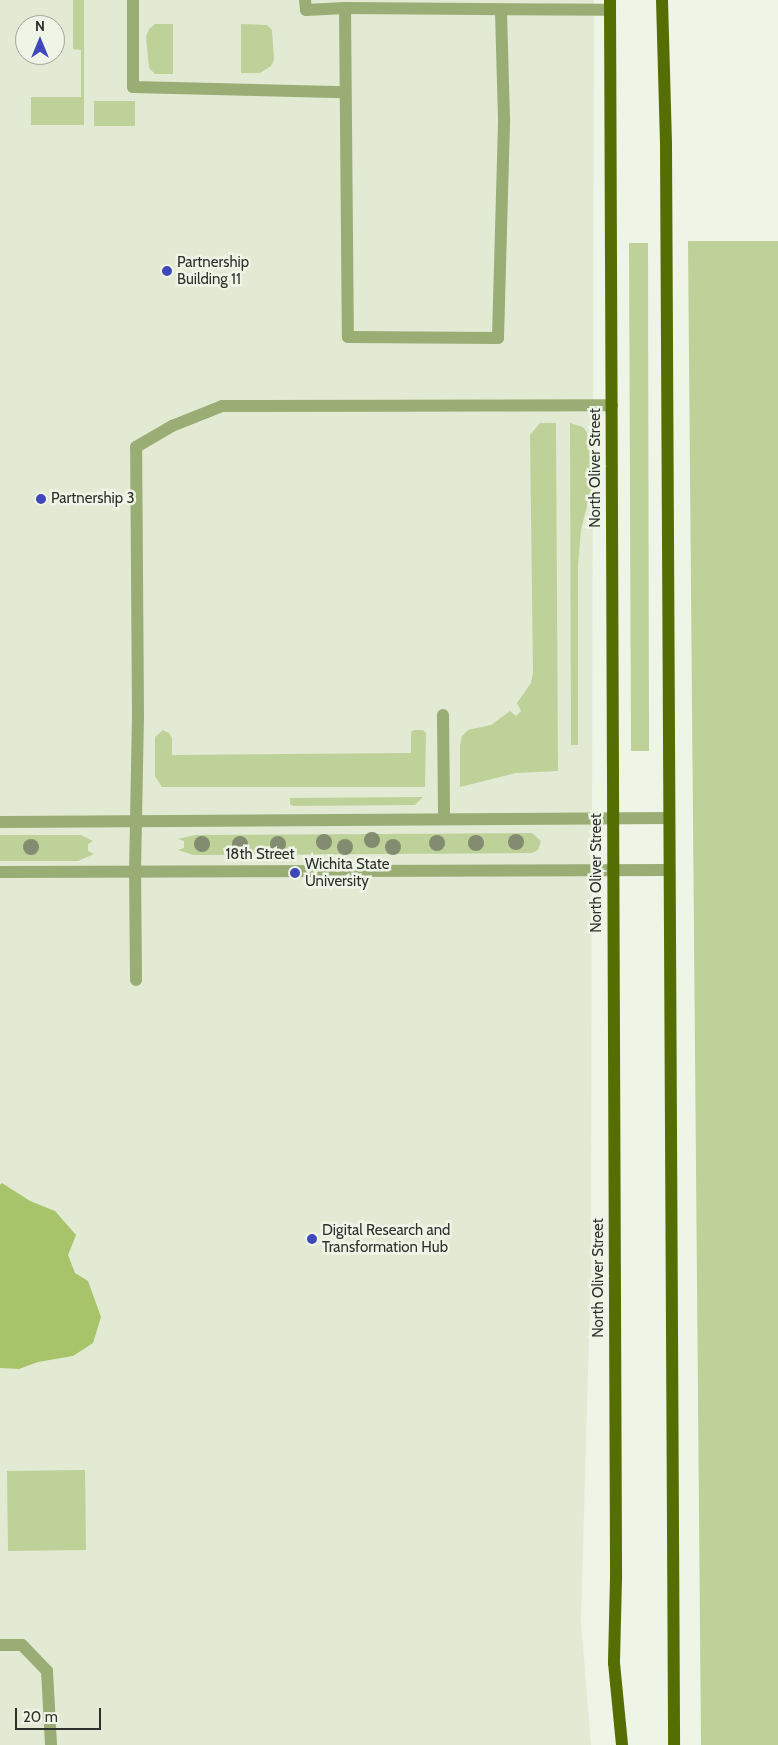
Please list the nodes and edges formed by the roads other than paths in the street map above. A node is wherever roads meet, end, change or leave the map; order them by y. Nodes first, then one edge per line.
1 (133, 0) edge
2 (305, 0) edge
3 (662, 0) edge
4 (610, 5) edge
5 (346, 8) junction
6 (500, 10) junction
7 (345, 92) junction
8 (612, 405) junction
9 (443, 715) dead end
10 (613, 818) junction
11 (669, 818) junction
12 (444, 819) junction
13 (137, 820) junction
14 (0, 822) edge
15 (614, 870) junction
16 (669, 870) junction
17 (0, 872) edge
18 (135, 872) junction
19 (136, 980) dead end
20 (0, 1645) edge
21 (51, 1745) edge
22 (622, 1745) edge
23 (674, 1745) edge

1 - 7 street
2 - 5 street
3 - 11 main road
4 - 6 street
4 - 8 main road, North Oliver Street
5 - 6 street
5 - 7 street
6 - 7 street
8 - 10 main road, North Oliver Street
8 - 13 street
9 - 12 street
10 - 11 street
10 - 12 street
10 - 15 main road, North Oliver Street
11 - 16 main road
12 - 13 street
13 - 14 street
13 - 18 street
15 - 16 street, 18th Street
15 - 18 street, 18th Street
15 - 22 main road, North Oliver Street
16 - 23 main road
17 - 18 street, 18th Street
18 - 19 street
20 - 21 street

